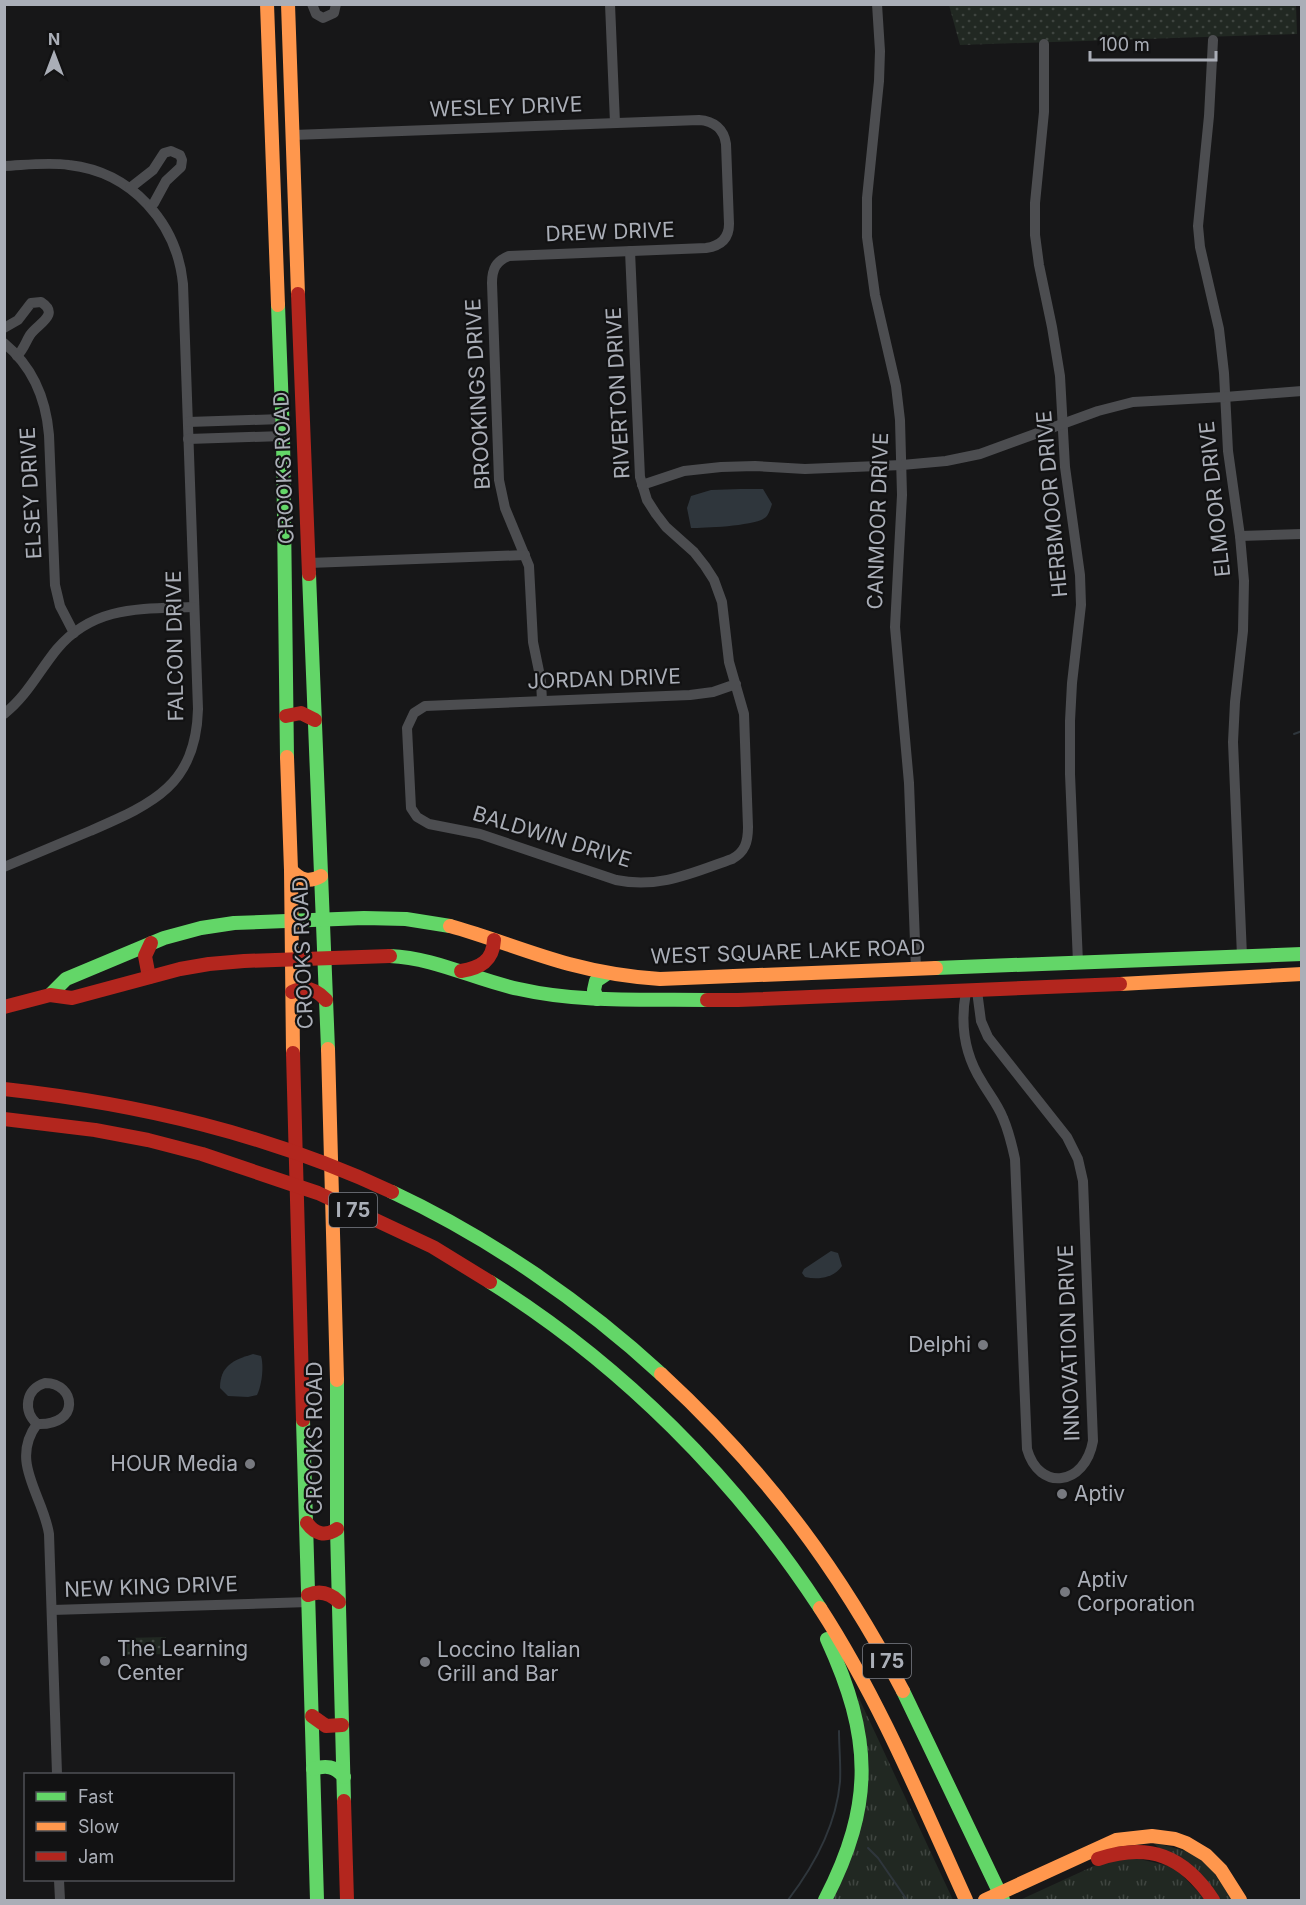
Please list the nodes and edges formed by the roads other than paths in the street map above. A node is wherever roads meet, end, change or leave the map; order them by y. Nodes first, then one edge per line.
1 (267, 4) edge
2 (288, 4) edge
3 (312, 4) edge
4 (348, 4) edge
5 (610, 4) edge
6 (877, 4) edge
7 (336, 5) edge
8 (1213, 40) dead end
9 (1044, 44) dead end
10 (615, 123) junction
11 (272, 131) junction
12 (293, 136) junction
13 (4, 166) edge
14 (130, 188) junction
15 (150, 206) junction
16 (723, 241) joint
17 (630, 250) junction
18 (498, 262) joint
19 (4, 328) edge
20 (4, 343) edge
21 (17, 356) junction
22 (1302, 391) edge
23 (1225, 398) junction
24 (282, 419) junction
25 (188, 422) junction
26 (1064, 424) junction
27 (303, 426) junction
28 (283, 436) junction
29 (189, 439) junction
30 (902, 465) junction
31 (642, 485) junction
32 (1302, 534) edge
33 (1240, 536) junction
34 (525, 555) junction
35 (286, 561) junction
36 (309, 566) junction
37 (194, 607) junction
38 (74, 633) junction
39 (736, 684) junction
40 (542, 700) junction
41 (4, 714) edge
42 (286, 716) junction
43 (315, 720) junction
44 (417, 817) joint
45 (4, 867) edge
46 (291, 870) junction
47 (321, 876) junction
48 (323, 919) junction
49 (292, 921) junction
50 (494, 940) junction
51 (151, 943) junction
52 (1302, 954) edge
53 (1280, 955) junction
54 (1242, 956) junction
55 (325, 958) junction
56 (292, 960) junction
57 (1078, 963) junction
58 (977, 967) junction
59 (916, 969) junction
60 (461, 971) junction
61 (608, 974) junction
62 (800, 974) junction
63 (1302, 974) edge
64 (1274, 975) junction
65 (149, 977) junction
66 (971, 991) junction
67 (292, 992) junction
68 (50, 995) junction
69 (795, 998) junction
70 (597, 999) junction
71 (326, 1000) junction
72 (4, 1007) edge
73 (4, 1089) edge
74 (4, 1119) edge
75 (37, 1424) junction
76 (306, 1523) junction
77 (337, 1529) junction
78 (798, 1575) junction
79 (309, 1598) junction
80 (339, 1602) junction
81 (52, 1610) junction
82 (312, 1716) junction
83 (342, 1725) junction
84 (313, 1769) junction
85 (57, 1773) edge
86 (344, 1777) junction
87 (59, 1881) edge
88 (1026, 1887) junction
89 (60, 1900) edge
90 (317, 1900) edge
91 (347, 1900) edge
92 (825, 1900) edge
93 (966, 1900) edge
94 (985, 1900) edge
95 (1004, 1900) edge
96 (1213, 1900) edge
97 (1240, 1900) edge

1 - 11 main road, CROOKS ROAD
2 - 12 main road, CROOKS ROAD
3 - 7 street
4 - 7 street
5 - 10 street
6 - 30 street, CANMOOR DRIVE
8 - 23 street, ELMOOR DRIVE
9 - 26 street, HERBMOOR DRIVE
10 - 12 street, WESLEY DRIVE
10 - 16 street, WESLEY DRIVE
11 - 12 main road
11 - 24 main road, CROOKS ROAD
12 - 27 main road, CROOKS ROAD
13 - 14 street, FALCON DRIVE
14 - 15 street, FALCON DRIVE
14 - 15 street
15 - 25 street, FALCON DRIVE
16 - 17 street, DREW DRIVE
17 - 18 street, DREW DRIVE
17 - 31 street, RIVERTON DRIVE
18 - 34 street, BROOKINGS DRIVE
19 - 21 street
20 - 21 street, ELSEY DRIVE
21 - 38 street, ELSEY DRIVE
22 - 23 street
23 - 26 street
23 - 33 street, ELMOOR DRIVE
24 - 25 street
24 - 27 main road
24 - 28 main road, CROOKS ROAD
25 - 29 street, FALCON DRIVE
26 - 30 street
26 - 57 street, HERBMOOR DRIVE
27 - 36 main road, CROOKS ROAD
28 - 29 street
28 - 35 main road, CROOKS ROAD
29 - 37 street, FALCON DRIVE
30 - 31 street
30 - 59 street, CANMOOR DRIVE
31 - 39 street, RIVERTON DRIVE
32 - 33 street
33 - 54 street, ELMOOR DRIVE
34 - 36 street
34 - 40 street, BROOKINGS DRIVE
35 - 36 main road
35 - 42 main road, CROOKS ROAD
36 - 43 main road, CROOKS ROAD
37 - 38 street
37 - 45 street, FALCON DRIVE
38 - 41 street
39 - 40 street, JORDAN DRIVE
39 - 44 street, BALDWIN DRIVE
40 - 44 street, JORDAN DRIVE
42 - 43 main road
42 - 46 main road, CROOKS ROAD
43 - 47 main road, CROOKS ROAD
46 - 47 main road
46 - 49 main road, CROOKS ROAD
47 - 48 main road, CROOKS ROAD
48 - 49 main road, WEST SQUARE LAKE ROAD
48 - 50 main road, WEST SQUARE LAKE ROAD
48 - 55 main road, CROOKS ROAD
49 - 51 main road, WEST SQUARE LAKE ROAD
49 - 56 main road, CROOKS ROAD
50 - 60 main road
50 - 61 main road, WEST SQUARE LAKE ROAD
51 - 65 main road
51 - 68 main road, WEST SQUARE LAKE ROAD
52 - 53 main road, WEST SQUARE LAKE ROAD
53 - 54 main road, WEST SQUARE LAKE ROAD
53 - 64 main road
54 - 57 main road, WEST SQUARE LAKE ROAD
55 - 56 main road, WEST SQUARE LAKE ROAD
55 - 60 main road, WEST SQUARE LAKE ROAD
55 - 71 main road, CROOKS ROAD
56 - 65 main road, WEST SQUARE LAKE ROAD
56 - 67 main road, CROOKS ROAD
57 - 58 main road, WEST SQUARE LAKE ROAD
58 - 59 main road, WEST SQUARE LAKE ROAD
58 - 66 main road
59 - 62 main road, WEST SQUARE LAKE ROAD
60 - 70 main road, WEST SQUARE LAKE ROAD
61 - 62 main road, WEST SQUARE LAKE ROAD
61 - 70 main road
62 - 69 main road
63 - 64 main road, WEST SQUARE LAKE ROAD
64 - 66 main road, WEST SQUARE LAKE ROAD
65 - 68 main road, WEST SQUARE LAKE ROAD
66 - 66 street, INNOVATION DRIVE
66 - 69 main road, WEST SQUARE LAKE ROAD
67 - 71 main road
67 - 76 main road, CROOKS ROAD
68 - 72 main road, WEST SQUARE LAKE ROAD
69 - 70 main road, WEST SQUARE LAKE ROAD
71 - 77 main road, CROOKS ROAD
73 - 95 main road, I 75
74 - 78 main road, I 75
75 - 75 street
75 - 81 street
76 - 77 main road
76 - 79 main road, CROOKS ROAD
77 - 80 main road, CROOKS ROAD
78 - 92 main road
78 - 93 main road, I 75
79 - 80 main road
79 - 81 street, NEW KING DRIVE
79 - 82 main road, CROOKS ROAD
80 - 83 main road, CROOKS ROAD
81 - 85 street, NEW KING DRIVE
82 - 83 main road
82 - 84 main road, CROOKS ROAD
83 - 86 main road, CROOKS ROAD
84 - 86 main road
84 - 90 main road, CROOKS ROAD
86 - 91 main road, CROOKS ROAD
87 - 89 street
88 - 94 main road
88 - 95 main road
88 - 96 main road
88 - 97 main road

